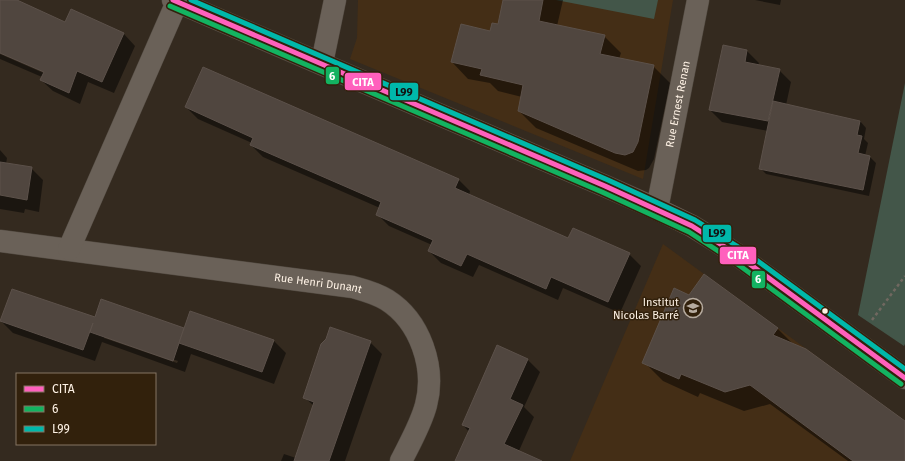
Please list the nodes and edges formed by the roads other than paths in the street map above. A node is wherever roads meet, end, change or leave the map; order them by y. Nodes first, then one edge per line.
1 (335, 0) edge
2 (698, 0) edge
3 (175, 1) edge
4 (322, 64) junction
5 (656, 208) junction
6 (0, 241) edge
7 (69, 250) junction
8 (905, 378) edge
9 (401, 461) edge

1 - 4 street
2 - 5 street, Rue Ernest Renan
3 - 4 street
3 - 7 street
4 - 5 street
5 - 8 street
6 - 7 street, Rue Henri Dunant
7 - 9 street, Rue Henri Dunant

